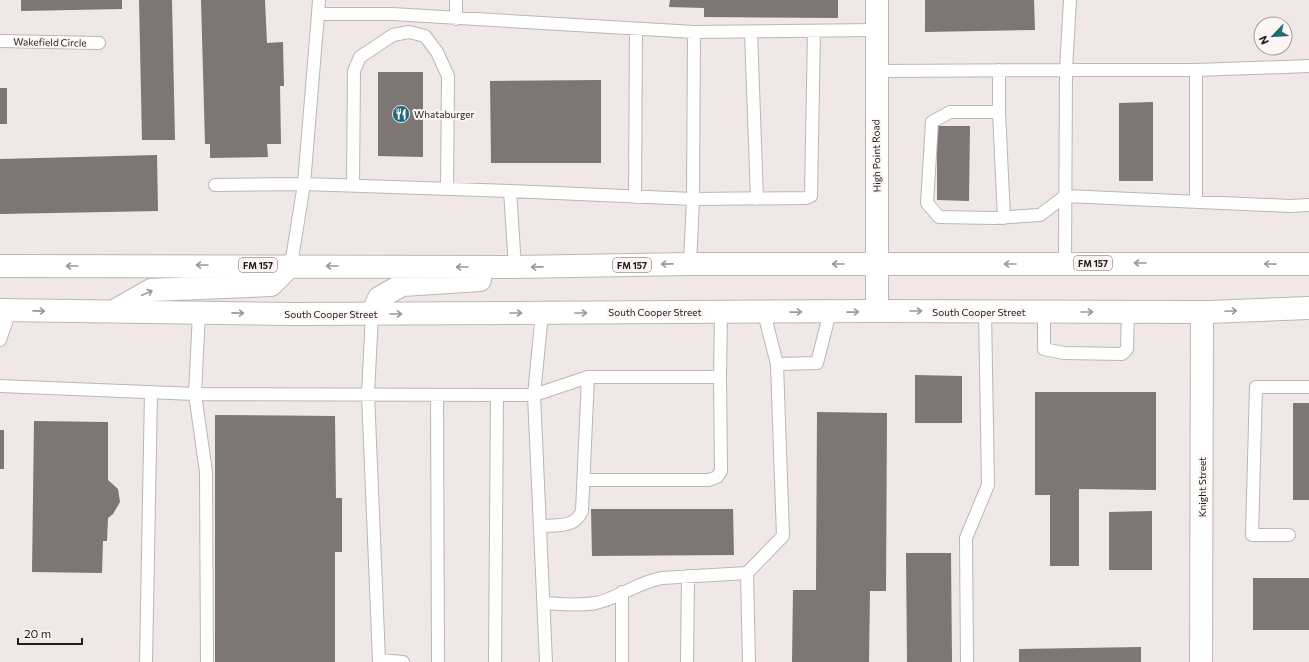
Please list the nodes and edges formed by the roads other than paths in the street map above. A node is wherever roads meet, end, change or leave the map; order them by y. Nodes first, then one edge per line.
1 (319, 0) edge
2 (456, 0) edge
3 (877, 0) edge
4 (1070, 0) edge
5 (318, 14) junction
6 (456, 19) junction
7 (636, 30) junction
8 (876, 30) junction
9 (814, 31) junction
10 (694, 32) junction
11 (751, 32) junction
12 (0, 41) edge
13 (99, 43) dead end
14 (1309, 66) edge
15 (999, 70) junction
16 (1066, 70) junction
17 (1196, 70) junction
18 (876, 71) junction
19 (999, 112) junction
20 (304, 184) junction
21 (215, 185) dead end
22 (353, 186) junction
23 (448, 189) junction
24 (510, 191) junction
25 (1065, 196) junction
26 (635, 197) junction
27 (693, 199) junction
28 (757, 199) junction
29 (1196, 202) junction
30 (1309, 205) edge
31 (1004, 218) junction
32 (1065, 263) junction
33 (690, 264) junction
34 (877, 264) junction
35 (1309, 264) edge
36 (291, 265) junction
37 (0, 266) edge
38 (515, 267) junction
39 (1309, 308) edge
40 (5, 311) edge
41 (877, 311) junction
42 (113, 312) junction
43 (721, 312) junction
44 (830, 312) junction
45 (985, 312) junction
46 (1044, 312) junction
47 (1128, 312) junction
48 (1202, 312) junction
49 (199, 313) junction
50 (542, 313) junction
51 (764, 313) junction
52 (372, 314) junction
53 (0, 340) edge
54 (777, 364) junction
55 (588, 377) junction
56 (720, 377) junction
57 (0, 386) edge
58 (1309, 387) edge
59 (151, 392) junction
60 (195, 394) junction
61 (368, 394) junction
62 (437, 395) junction
63 (497, 395) junction
64 (534, 395) junction
65 (584, 480) junction
66 (540, 526) junction
67 (1290, 535) dead end
68 (747, 572) junction
69 (688, 576) junction
70 (622, 592) junction
71 (544, 603) junction
72 (146, 662) edge
73 (207, 662) edge
74 (403, 662) edge
75 (438, 662) edge
76 (495, 662) edge
77 (546, 662) edge
78 (622, 662) edge
79 (687, 662) edge
80 (749, 662) edge
81 (967, 662) edge
82 (1201, 662) edge

1 - 5 lane
2 - 6 lane
3 - 8 main road, High Point Road
4 - 16 lane
5 - 6 lane
5 - 20 lane
6 - 7 lane
7 - 10 lane
7 - 26 lane
8 - 9 lane
8 - 18 main road, High Point Road
9 - 11 lane
9 - 28 lane
10 - 11 lane
10 - 27 lane
11 - 28 lane
12 - 13 lane, Wakefield Circle
14 - 17 lane
15 - 16 lane
15 - 18 lane
15 - 19 lane
16 - 17 lane
16 - 25 lane
17 - 29 lane
18 - 34 main road, High Point Road
19 - 31 lane
19 - 31 lane
20 - 21 lane
20 - 22 lane
20 - 36 lane
22 - 23 lane
22 - 23 lane
23 - 24 lane
24 - 26 lane
24 - 38 lane
25 - 29 lane
25 - 31 lane
25 - 32 lane
26 - 27 lane
27 - 28 lane
27 - 33 lane
29 - 30 lane
32 -> 34 main road, FM 157
35 -> 32 main road, FM 157
34 -> 33 main road, FM 157
33 -> 38 main road, FM 157
34 - 41 main road, High Point Road
36 -> 37 main road, FM 157
38 -> 36 main road, FM 157
42 -> 36 main road
38 - 52 main road
48 -> 39 main road, South Cooper Street
40 -> 42 main road, South Cooper Street
40 - 53 lane
44 -> 41 main road, South Cooper Street
41 -> 45 main road, South Cooper Street
42 - 49 main road, South Cooper Street
50 -> 43 main road, South Cooper Street
43 - 51 main road, South Cooper Street
43 - 56 lane
51 -> 44 main road, South Cooper Street
44 - 54 lane
45 - 46 main road, South Cooper Street
45 - 81 lane
46 -> 47 main road, South Cooper Street
46 - 47 lane
47 - 48 main road, South Cooper Street
48 - 82 main road, Knight Street
49 -> 52 main road, South Cooper Street
49 - 60 lane
52 -> 50 main road, South Cooper Street
50 - 64 lane
51 - 54 lane
52 - 61 lane
54 - 68 lane
55 - 56 lane
55 - 64 lane
55 - 65 lane
56 - 65 lane
57 - 59 lane
58 - 67 lane
59 - 60 lane
59 - 72 lane
60 - 61 lane
60 - 73 lane
61 - 62 lane
61 - 74 lane
62 - 63 lane
62 - 75 lane
63 - 64 lane
63 - 76 lane
64 - 66 lane
65 - 66 lane
66 - 71 lane
68 - 69 lane
68 - 80 lane
69 - 70 lane
69 - 79 lane
70 - 71 lane
70 - 78 lane
71 - 77 lane

